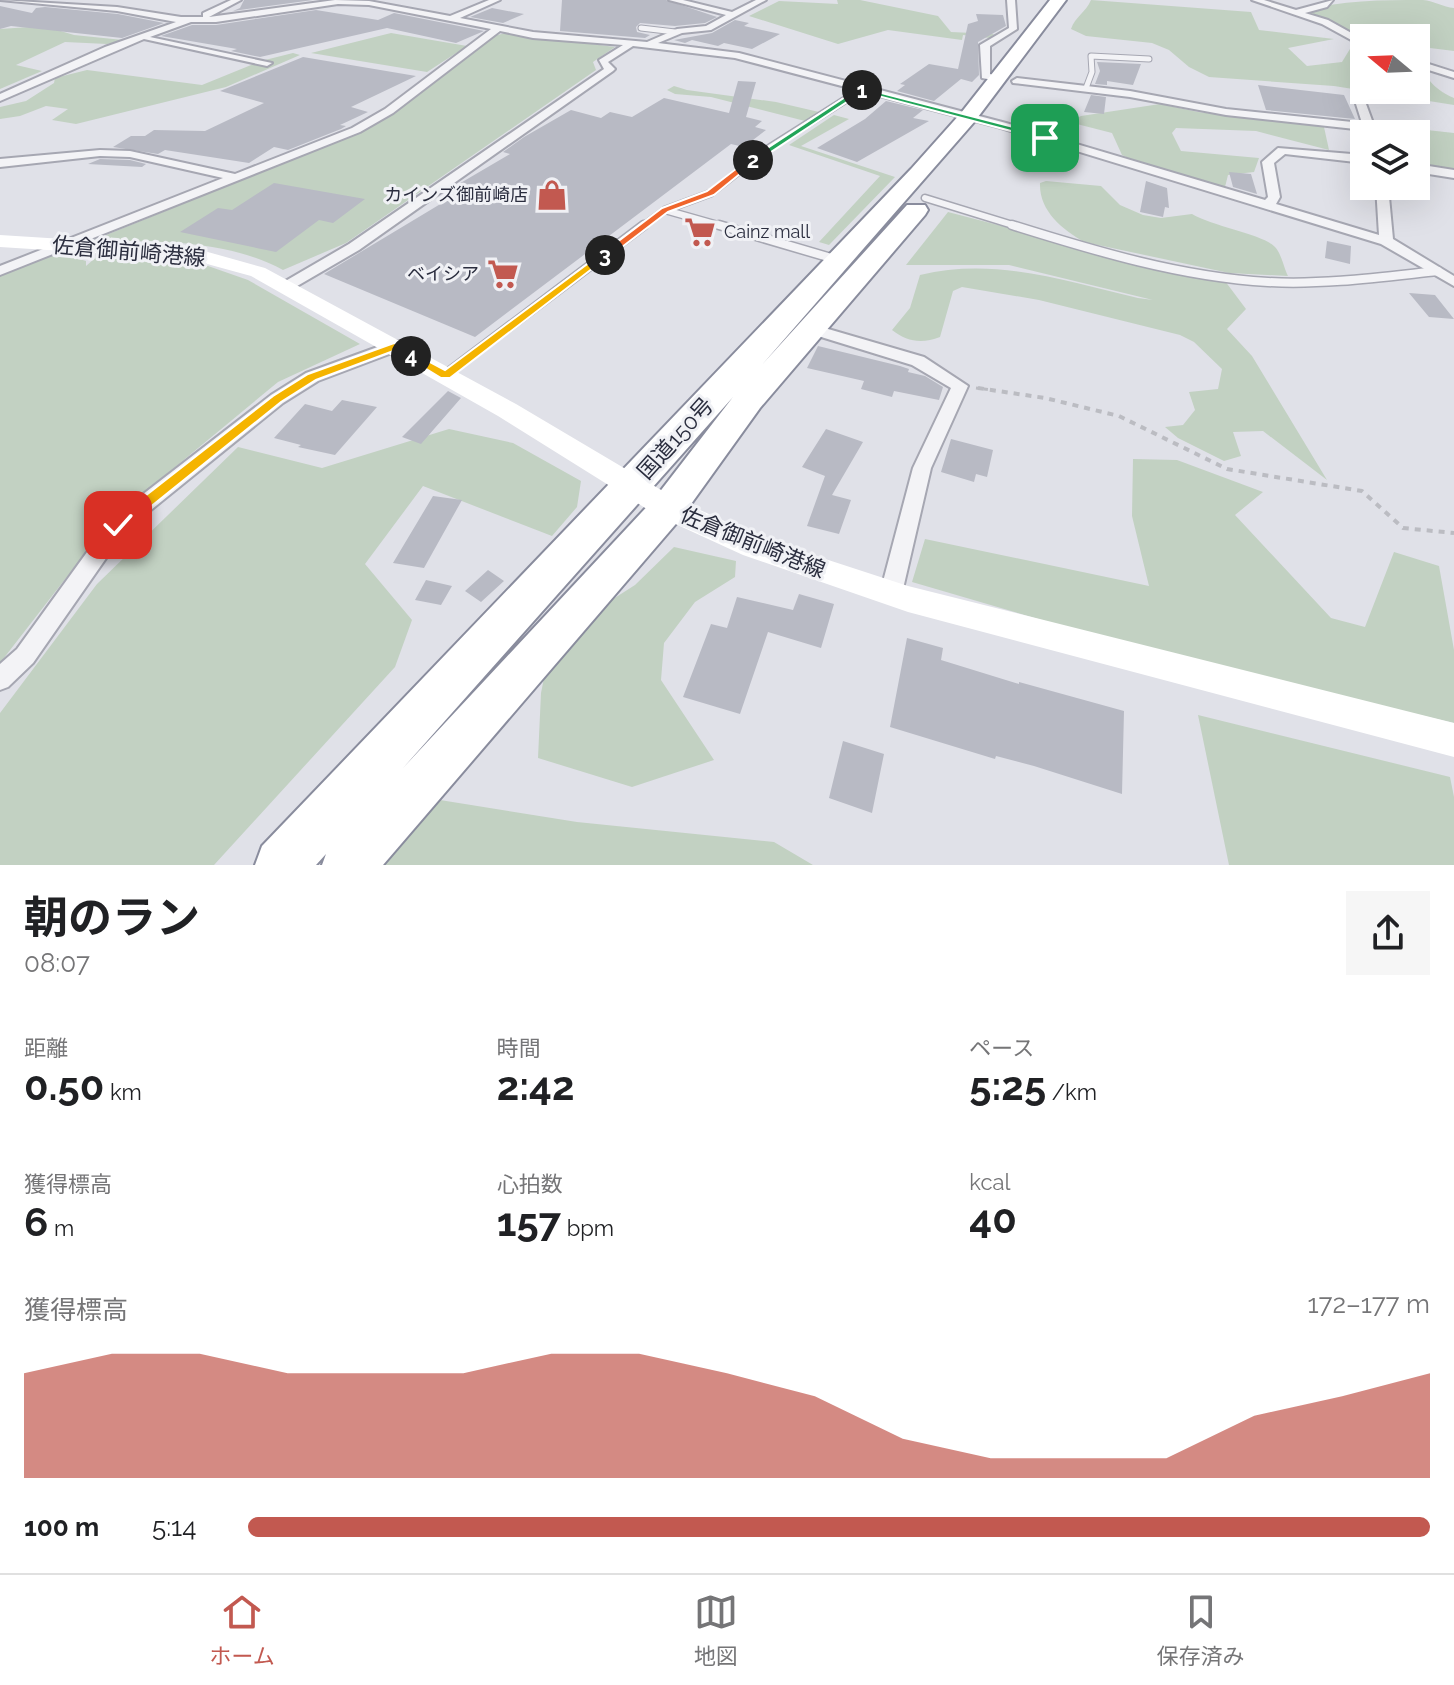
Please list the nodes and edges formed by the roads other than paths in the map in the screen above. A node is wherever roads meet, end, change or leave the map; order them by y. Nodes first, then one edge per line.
1 (3, 0) edge
2 (72, 0) edge
3 (237, 0) edge
4 (496, 0) edge
5 (673, 0) edge
6 (762, 0) edge
7 (1011, 0) edge
8 (1058, 0) edge
9 (1076, 0) edge
10 (1256, 0) edge
11 (1329, 0) edge
12 (1276, 3) edge
13 (58, 4) junction
14 (1298, 12) junction
15 (734, 15) junction
16 (453, 18) junction
17 (196, 20) junction
18 (641, 28) dead end
19 (496, 30) junction
20 (675, 32) junction
21 (1350, 36) edge
22 (141, 38) junction
23 (629, 45) junction
24 (645, 45) junction
25 (1149, 59) dead end
26 (267, 63) dead end
27 (1430, 67) edge
28 (1454, 75) edge
29 (1008, 80) junction
30 (1086, 88) junction
31 (863, 89) junction
32 (0, 98) edge
33 (979, 119) junction
34 (1350, 128) edge
35 (1350, 157) edge
36 (0, 163) edge
37 (1430, 170) edge
38 (1454, 174) edge
39 (238, 178) junction
40 (925, 198) junction
41 (1383, 200) edge
42 (1268, 206) junction
43 (665, 210) junction
44 (0, 241) edge
45 (1386, 241) junction
46 (70, 245) junction
47 (838, 260) junction
48 (0, 271) edge
49 (1447, 275) edge
50 (287, 286) junction
51 (811, 329) junction
52 (394, 346) junction
53 (445, 375) junction
54 (650, 496) junction
55 (891, 593) junction
56 (0, 679) edge
57 (1454, 740) edge
58 (281, 865) edge
59 (348, 865) edge

1 - 13 street
2 - 13 street
3 - 17 street
4 - 16 street
5 - 15 street
6 - 15 street
7 - 29 street
8 - 29 highway, 国道150号
9 - 29 highway, 国道150号
10 - 12 street
11 - 14 street
12 - 14 street
13 - 17 street
14 - 21 street
15 - 20 street
16 - 17 street
16 - 19 street
17 - 22 street
18 - 20 lane
19 - 23 street
19 - 39 street
20 - 24 street
22 - 26 street
22 - 32 street
23 - 24 street
23 - 50 street
24 - 31 street
25 - 30 lane
27 - 28 street
29 - 30 street
29 - 33 highway, 国道150号
30 - 34 street
31 - 33 street
31 - 43 lane
33 - 40 highway, 国道150号
33 - 42 street
33 - 47 highway, 国道150号
35 - 42 street
36 - 39 street
37 - 38 street
39 - 46 street
40 - 49 lane
40 - 51 highway, 国道150号
41 - 45 street
42 - 45 street
43 - 47 lane
43 - 53 lane
44 - 46 main road, 佐倉御前崎港線
45 - 49 street
46 - 48 street
46 - 50 main road, 佐倉御前崎港線
47 - 54 highway, 国道150号
50 - 52 main road, 佐倉御前崎港線
51 - 54 highway, 国道150号
51 - 55 street
52 - 53 main road, 佐倉御前崎港線
52 - 56 street
53 - 54 main road, 佐倉御前崎港線
54 - 55 main road, 佐倉御前崎港線
54 - 58 highway, 国道150号
54 - 59 highway, 国道150号
55 - 57 main road, 佐倉御前崎港線

